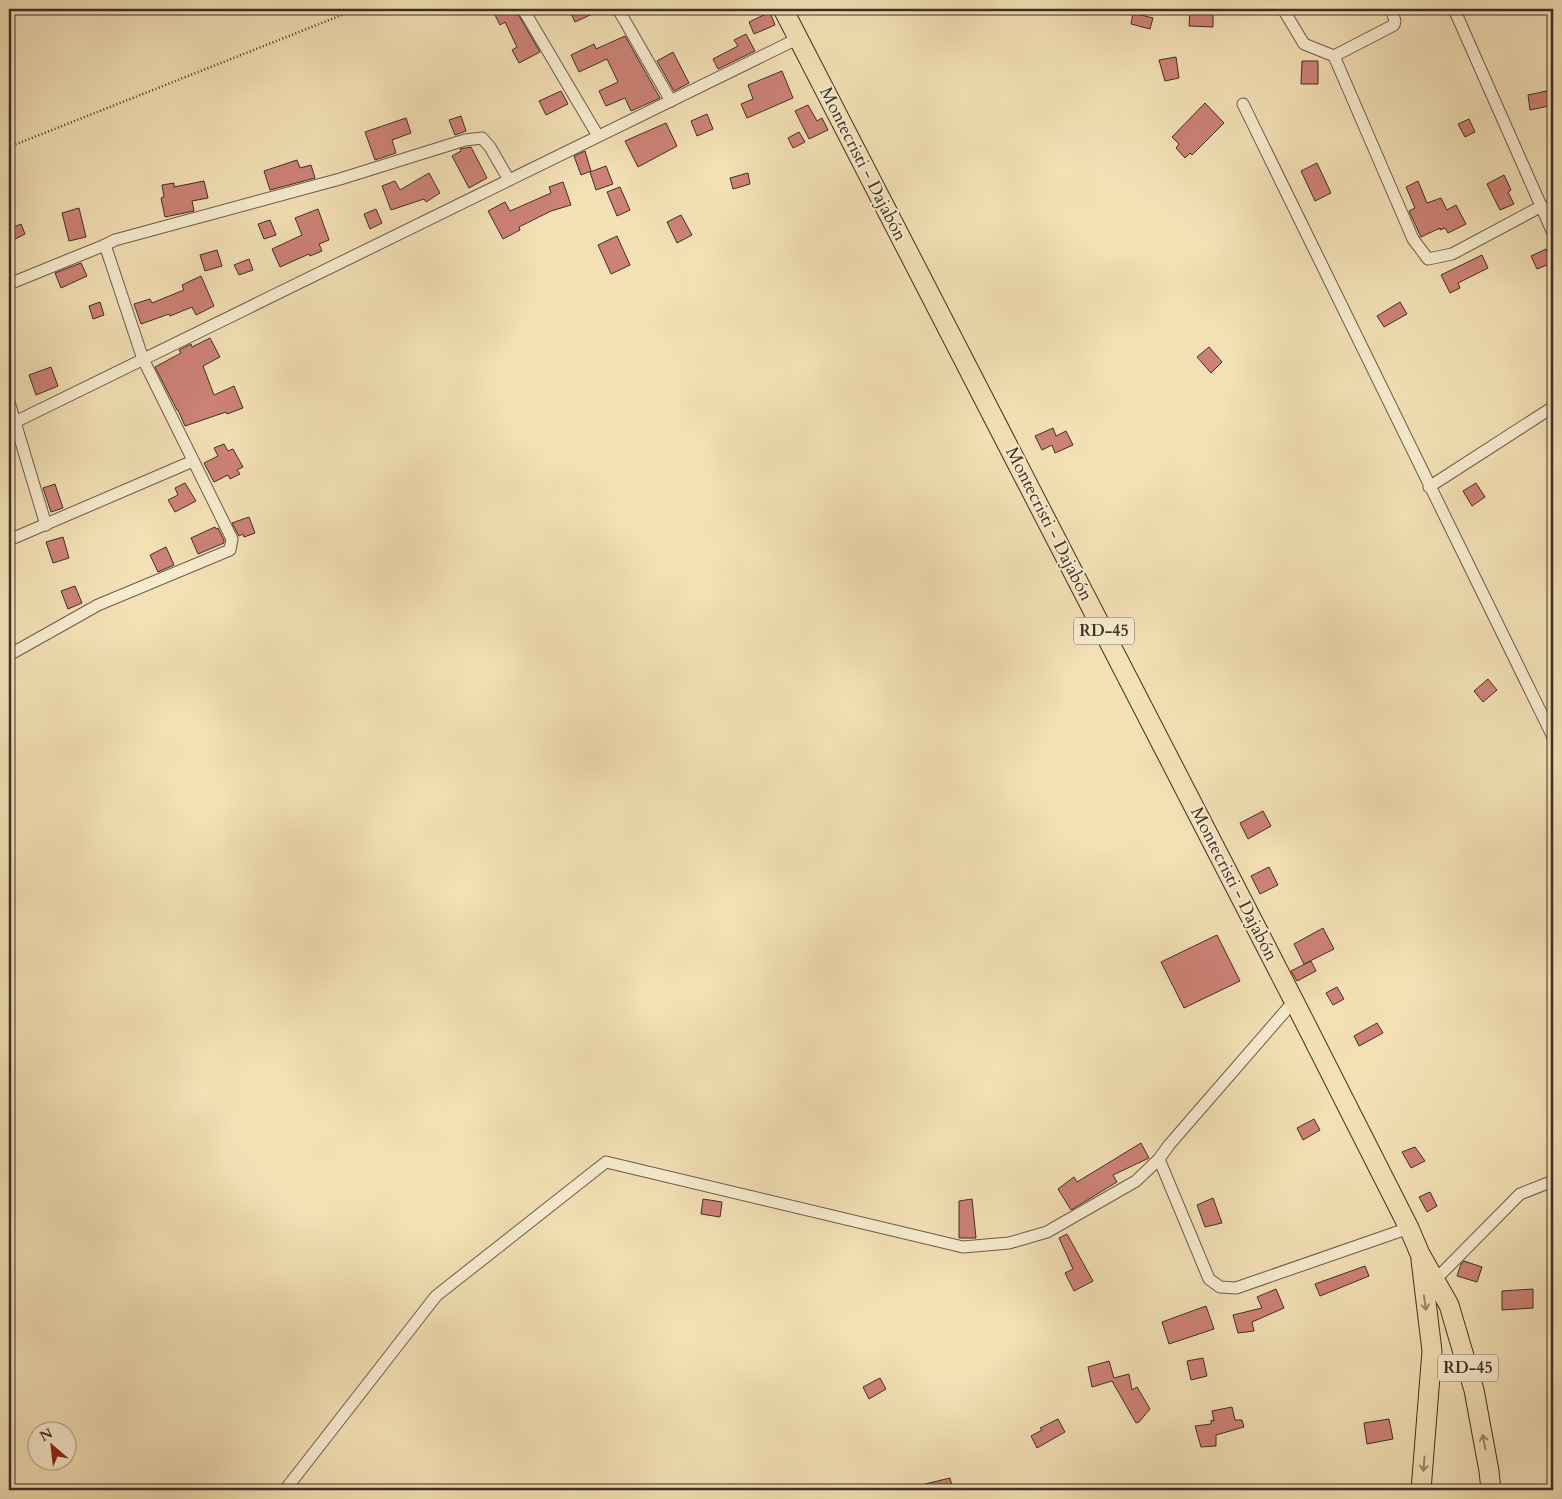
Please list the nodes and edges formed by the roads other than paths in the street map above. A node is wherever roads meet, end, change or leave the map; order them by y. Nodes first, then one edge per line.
1 (523, 9) edge
2 (618, 9) edge
3 (784, 9) edge
4 (1283, 9) edge
5 (1391, 9) edge
6 (1454, 9) edge
7 (798, 38) junction
8 (1334, 56) junction
9 (670, 101) junction
10 (1242, 104) dead end
11 (598, 136) junction
12 (509, 180) junction
13 (1542, 206) junction
14 (1553, 233) edge
15 (105, 245) junction
16 (9, 284) edge
17 (143, 359) junction
18 (9, 402) edge
19 (1553, 407) edge
20 (12, 424) edge
21 (193, 461) junction
22 (1429, 487) junction
23 (46, 525) junction
24 (9, 540) edge
25 (9, 655) edge
26 (1553, 737) edge
27 (1294, 1001) junction
28 (1159, 1159) junction
29 (1553, 1181) edge
30 (1409, 1228) junction
31 (1420, 1254) junction
32 (1435, 1280) junction
33 (285, 1490) edge
34 (1421, 1490) edge
35 (1491, 1490) edge

1 - 11 street
2 - 9 street
3 - 7 main road, Montecristi - Dajabón / RD-45
4 - 8 street
5 - 8 street
6 - 13 street
7 - 9 street
7 - 27 main road, Montecristi - Dajabón / RD-45
8 - 13 street
9 - 11 street
10 - 22 street
11 - 12 street
12 - 15 street
12 - 17 street
13 - 14 street
15 - 16 street
15 - 17 street
17 - 20 street
17 - 21 street
18 - 20 street
19 - 22 street
20 - 23 street
21 - 23 street
21 - 25 street
22 - 26 street
23 - 24 street
27 - 28 street
27 - 30 main road, Montecristi - Dajabón / RD-45
28 - 30 street
28 - 33 street
29 - 32 street
30 - 31 main road, Montecristi - Dajabón / RD-45
31 - 32 main road, Montecristi - Dajabón / RD-45
31 -> 34 main road, Montecristi - Dajabón / RD-45
35 -> 32 main road, Montecristi - Dajabón / RD-45

